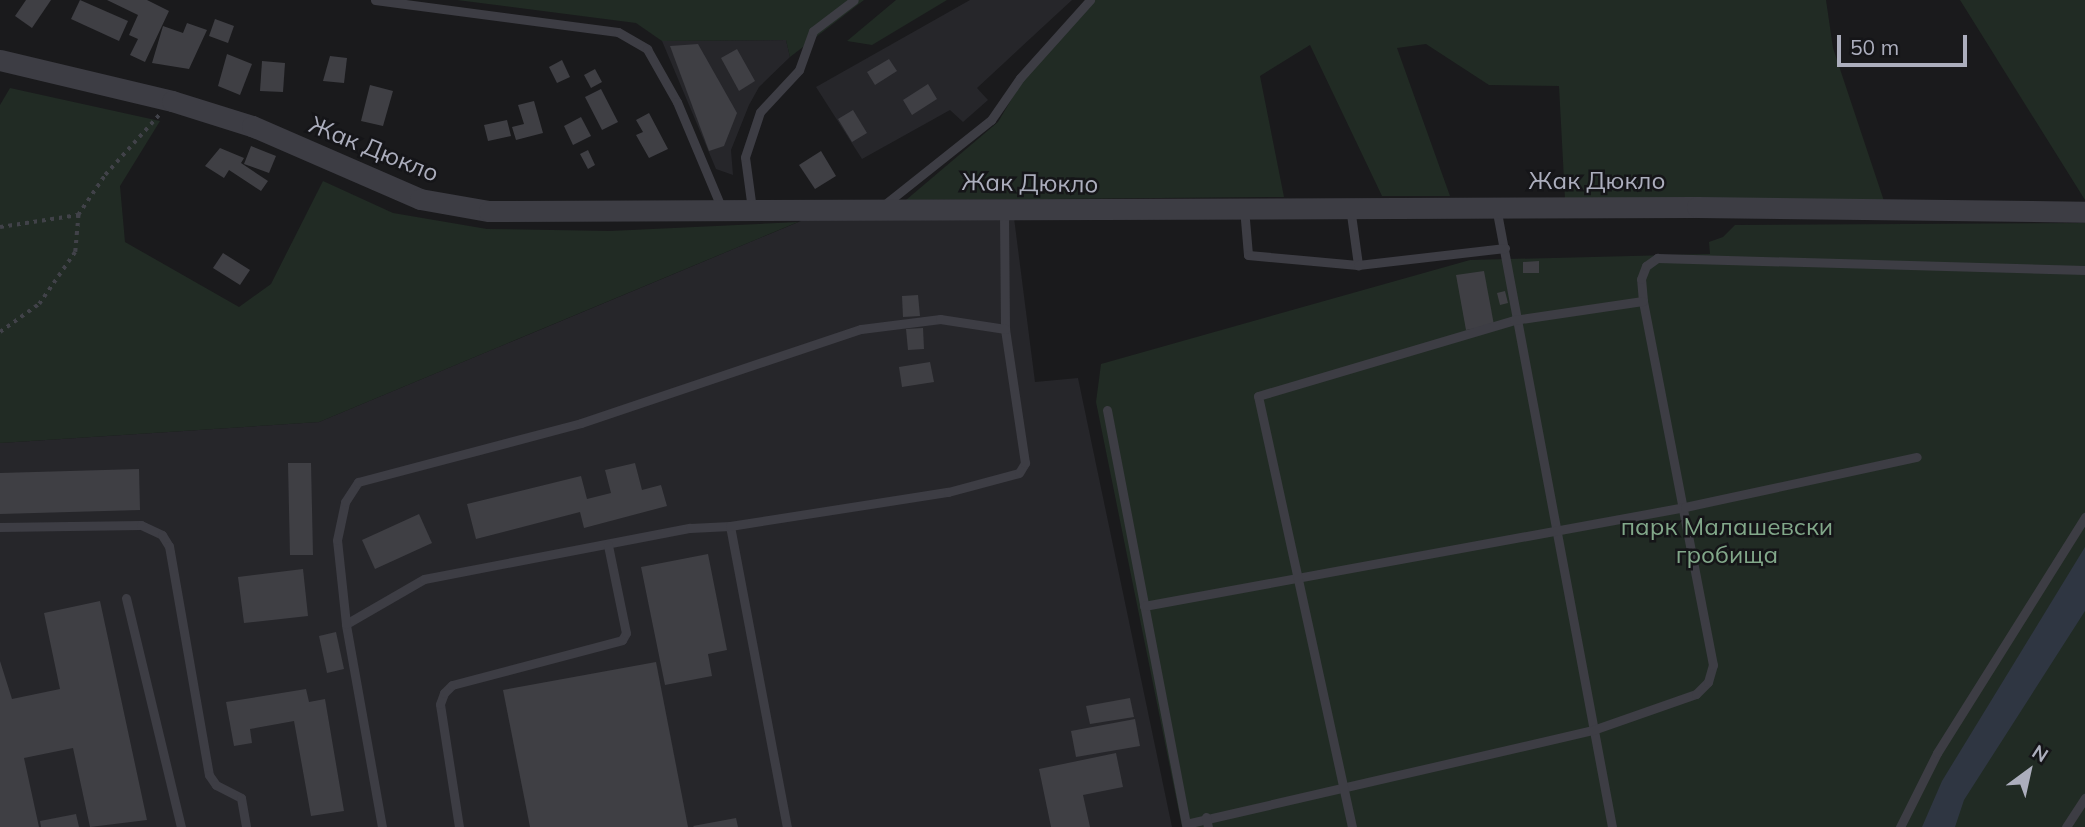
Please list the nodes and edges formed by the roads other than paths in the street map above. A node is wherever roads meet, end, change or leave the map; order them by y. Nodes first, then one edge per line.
1 (375, 0) edge
2 (854, 0) edge
3 (1090, 0) edge
4 (0, 60) edge
5 (1350, 207) junction
6 (1496, 207) junction
7 (1244, 208) junction
8 (722, 209) junction
9 (752, 209) junction
10 (880, 209) junction
11 (1004, 210) junction
12 (2085, 212) edge
13 (1505, 248) junction
14 (1357, 265) junction
15 (2085, 270) edge
16 (1643, 301) junction
17 (1514, 320) junction
18 (1005, 329) junction
19 (1107, 410) dead end
20 (1917, 457) dead end
21 (1685, 506) junction
22 (2085, 517) edge
23 (730, 526) junction
24 (0, 527) edge
25 (1558, 527) junction
26 (608, 545) junction
27 (1296, 578) junction
28 (126, 598) dead end
29 (1144, 606) junction
30 (346, 624) junction
31 (1593, 730) junction
32 (1343, 786) junction
33 (2085, 798) edge
34 (1206, 817) junction
35 (181, 827) edge
36 (246, 827) edge
37 (382, 827) edge
38 (459, 827) edge
39 (787, 827) edge
40 (1208, 827) edge
41 (1352, 827) edge
42 (1612, 827) edge
43 (1900, 827) edge
44 (2066, 827) edge

1 - 8 lane
2 - 9 lane
3 - 10 lane
4 - 8 street, Жак Дюкло
5 - 6 street, Жак Дюкло
5 - 7 street, Жак Дюкло
5 - 14 lane
6 - 12 street, Жак Дюкло
6 - 13 lane
7 - 11 street, Жак Дюкло
7 - 14 lane
8 - 9 street, Жак Дюкло
9 - 10 street, Жак Дюкло
10 - 11 street, Жак Дюкло
11 - 18 lane
13 - 14 lane
13 - 17 lane
15 - 16 lane
16 - 17 lane
16 - 21 lane
17 - 25 lane
17 - 27 lane
18 - 23 lane
18 - 30 lane
19 - 29 lane
20 - 21 lane
21 - 25 lane
21 - 31 lane
22 - 43 lane
23 - 26 lane
23 - 39 lane
24 - 36 lane
25 - 27 lane
25 - 31 lane
26 - 30 lane
26 - 38 lane
27 - 29 lane
27 - 32 lane
28 - 35 lane
29 - 34 lane
30 - 37 lane
31 - 32 lane
31 - 42 lane
32 - 34 lane
32 - 41 lane
33 - 44 lane
34 - 40 lane

